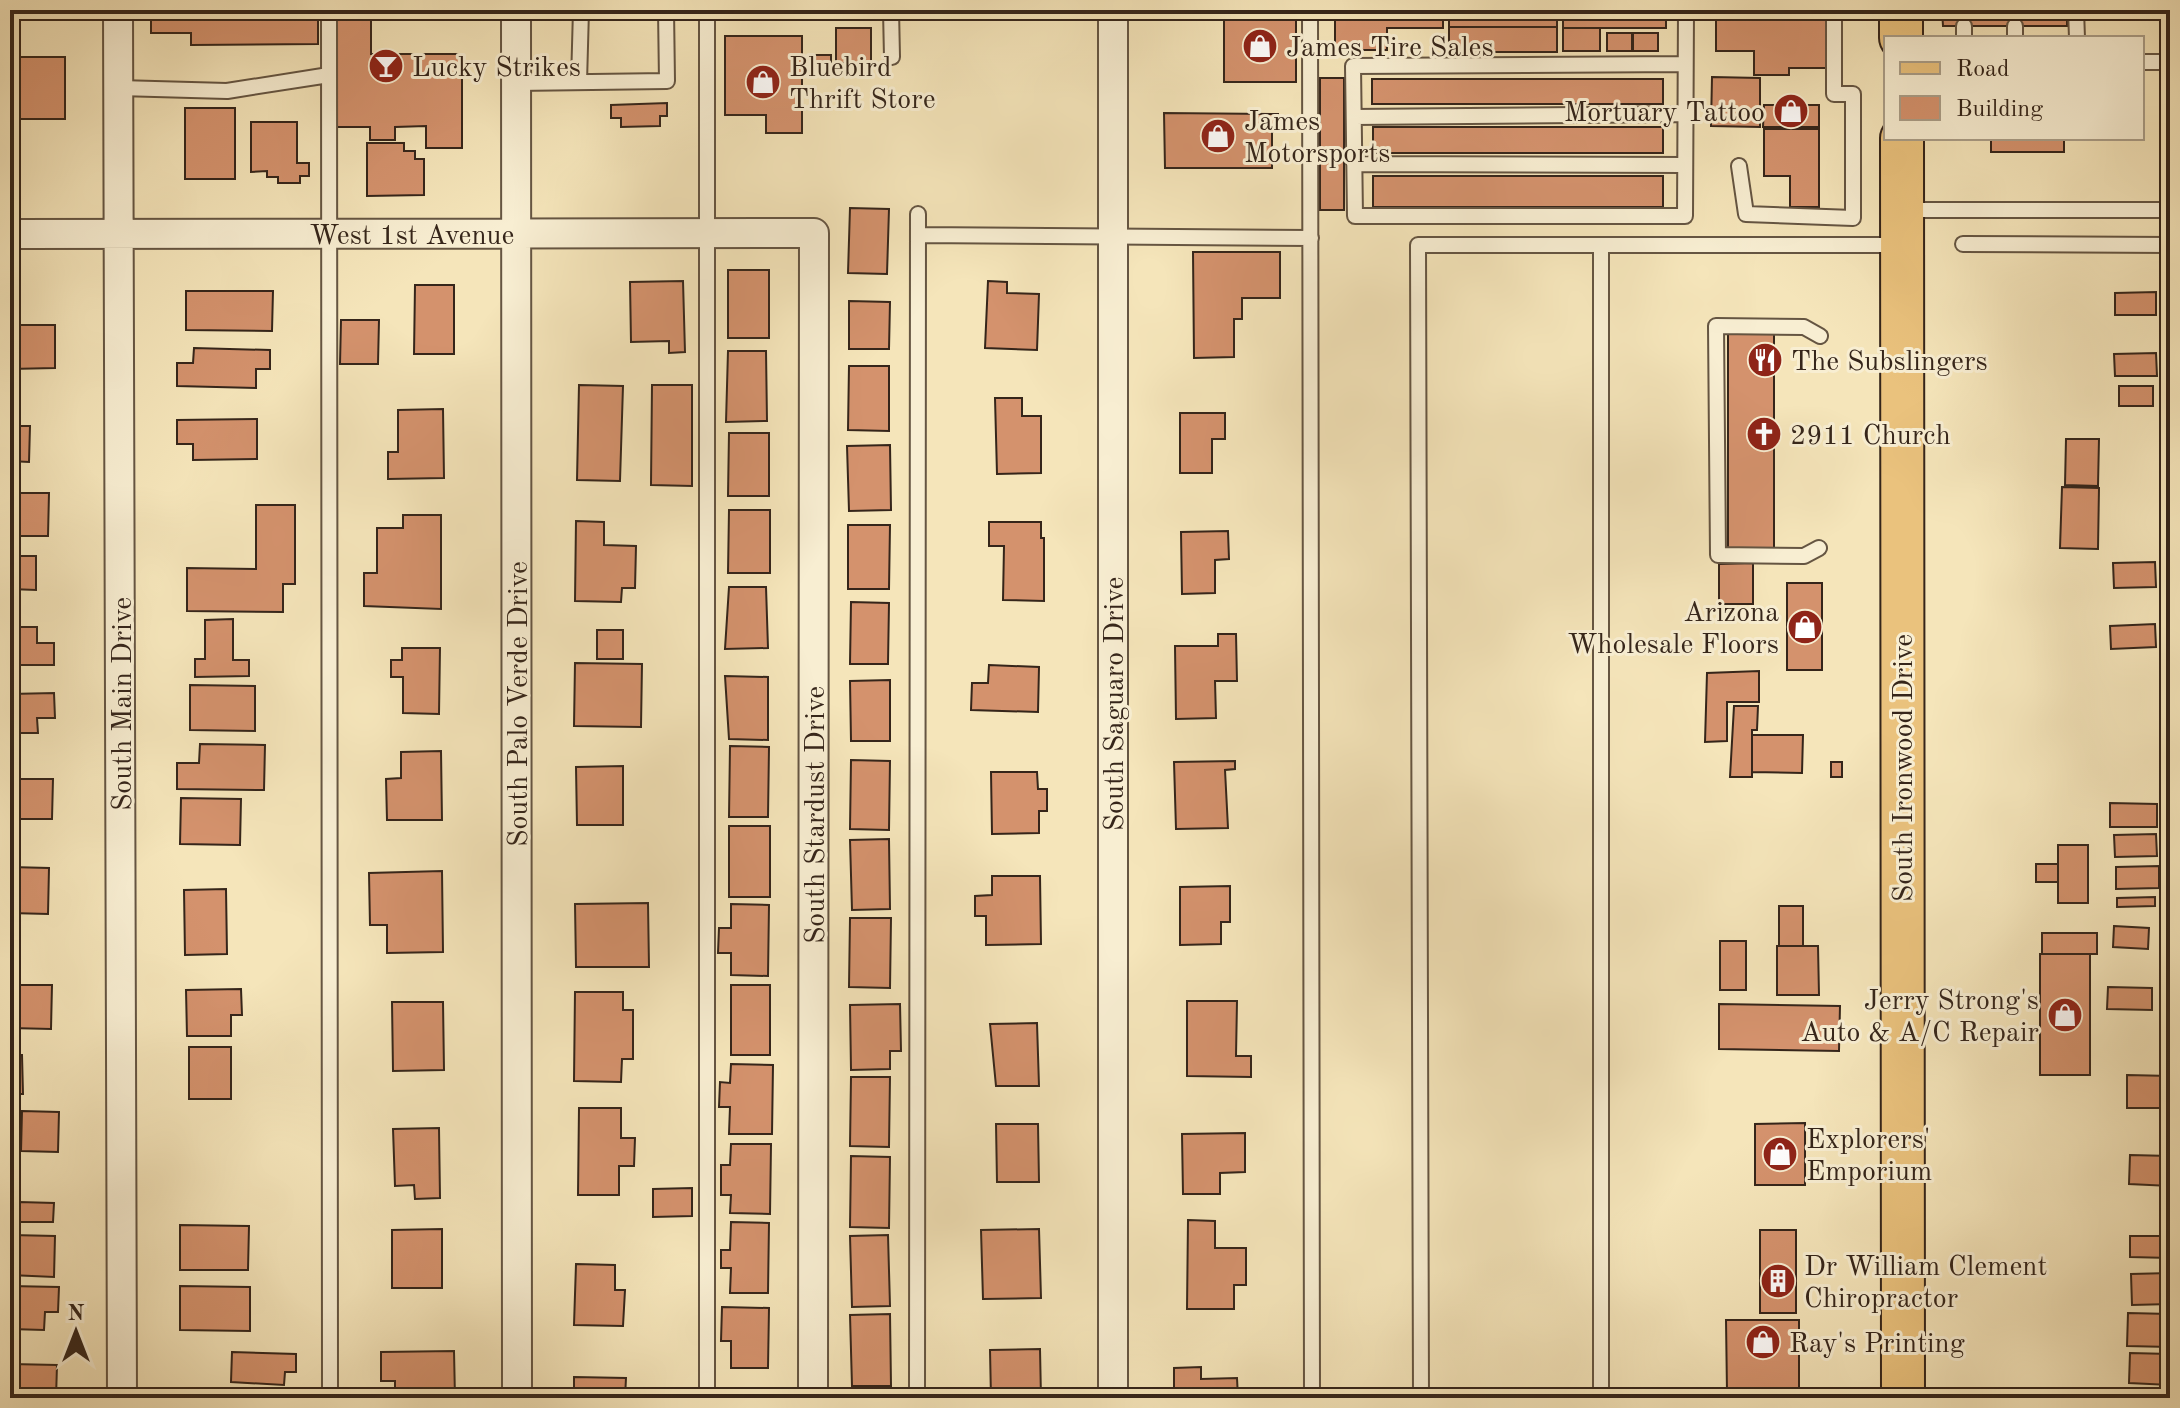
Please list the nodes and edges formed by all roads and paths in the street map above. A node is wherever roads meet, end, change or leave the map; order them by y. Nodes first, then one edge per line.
1 (118, 10) edge
2 (329, 10) edge
3 (516, 10) edge
4 (581, 10) edge
5 (666, 10) edge
6 (707, 10) edge
7 (891, 10) edge
8 (1113, 10) edge
9 (1310, 10) edge
10 (1686, 10) edge
11 (1834, 10) edge
12 (1901, 10) edge
13 (2076, 10) edge
14 (1901, 36) edge
15 (2077, 36) edge
16 (892, 57) dead end
17 (2144, 62) edge
18 (2170, 62) edge
19 (1685, 64) junction
20 (329, 75) junction
21 (579, 82) junction
22 (516, 83) junction
23 (119, 88) junction
24 (1685, 114) junction
25 (1354, 117) junction
26 (1902, 140) edge
27 (1354, 164) junction
28 (1685, 165) junction
29 (1739, 166) dead end
30 (2170, 210) edge
31 (918, 214) dead end
32 (1902, 227) junction
33 (707, 233) junction
34 (814, 233) joint
35 (10, 234) edge
36 (121, 234) junction
37 (331, 234) junction
38 (517, 234) junction
39 (918, 235) junction
40 (1113, 238) junction
41 (1311, 238) junction
42 (1963, 244) dead end
43 (1601, 245) junction
44 (2170, 245) edge
45 (1820, 336) dead end
46 (1819, 548) dead end
47 (122, 1398) edge
48 (330, 1398) edge
49 (517, 1398) edge
50 (707, 1398) edge
51 (813, 1398) edge
52 (917, 1398) edge
53 (1113, 1398) edge
54 (1312, 1398) edge
55 (1421, 1398) edge
56 (1601, 1398) edge
57 (1903, 1398) edge

1 - 23 street, South Main Drive
2 - 20 lane
3 - 22 street, South Palo Verde Drive
4 - 21 lane
5 - 21 lane
6 - 33 lane
7 - 16 lane
8 - 40 street, South Saguaro Drive
9 - 41 lane
10 - 19 lane
11 - 29 lane
12 - 14 main road
13 - 15 lane
17 - 18 lane
19 - 24 lane
19 - 25 lane
20 - 23 lane
20 - 37 lane
21 - 22 lane
22 - 38 street, South Palo Verde Drive
23 - 36 street, South Main Drive
24 - 25 lane
24 - 28 lane
25 - 27 lane
26 - 32 main road, South Ironwood Drive
27 - 28 lane
27 - 28 lane
30 - 32 lane
31 - 39 lane
32 - 43 lane
32 - 57 main road, South Ironwood Drive
33 - 34 street, West 1st Avenue
33 - 38 street, West 1st Avenue
33 - 50 lane
34 - 51 street, South Stardust Drive
35 - 36 street, West 1st Avenue
36 - 37 street, West 1st Avenue
36 - 47 street, South Main Drive
37 - 38 street, West 1st Avenue
37 - 48 lane
38 - 49 street, South Palo Verde Drive
39 - 40 lane
39 - 52 lane
40 - 41 lane
40 - 53 street, South Saguaro Drive
41 - 54 lane
42 - 44 lane
43 - 55 lane
43 - 56 lane
45 - 46 lane

